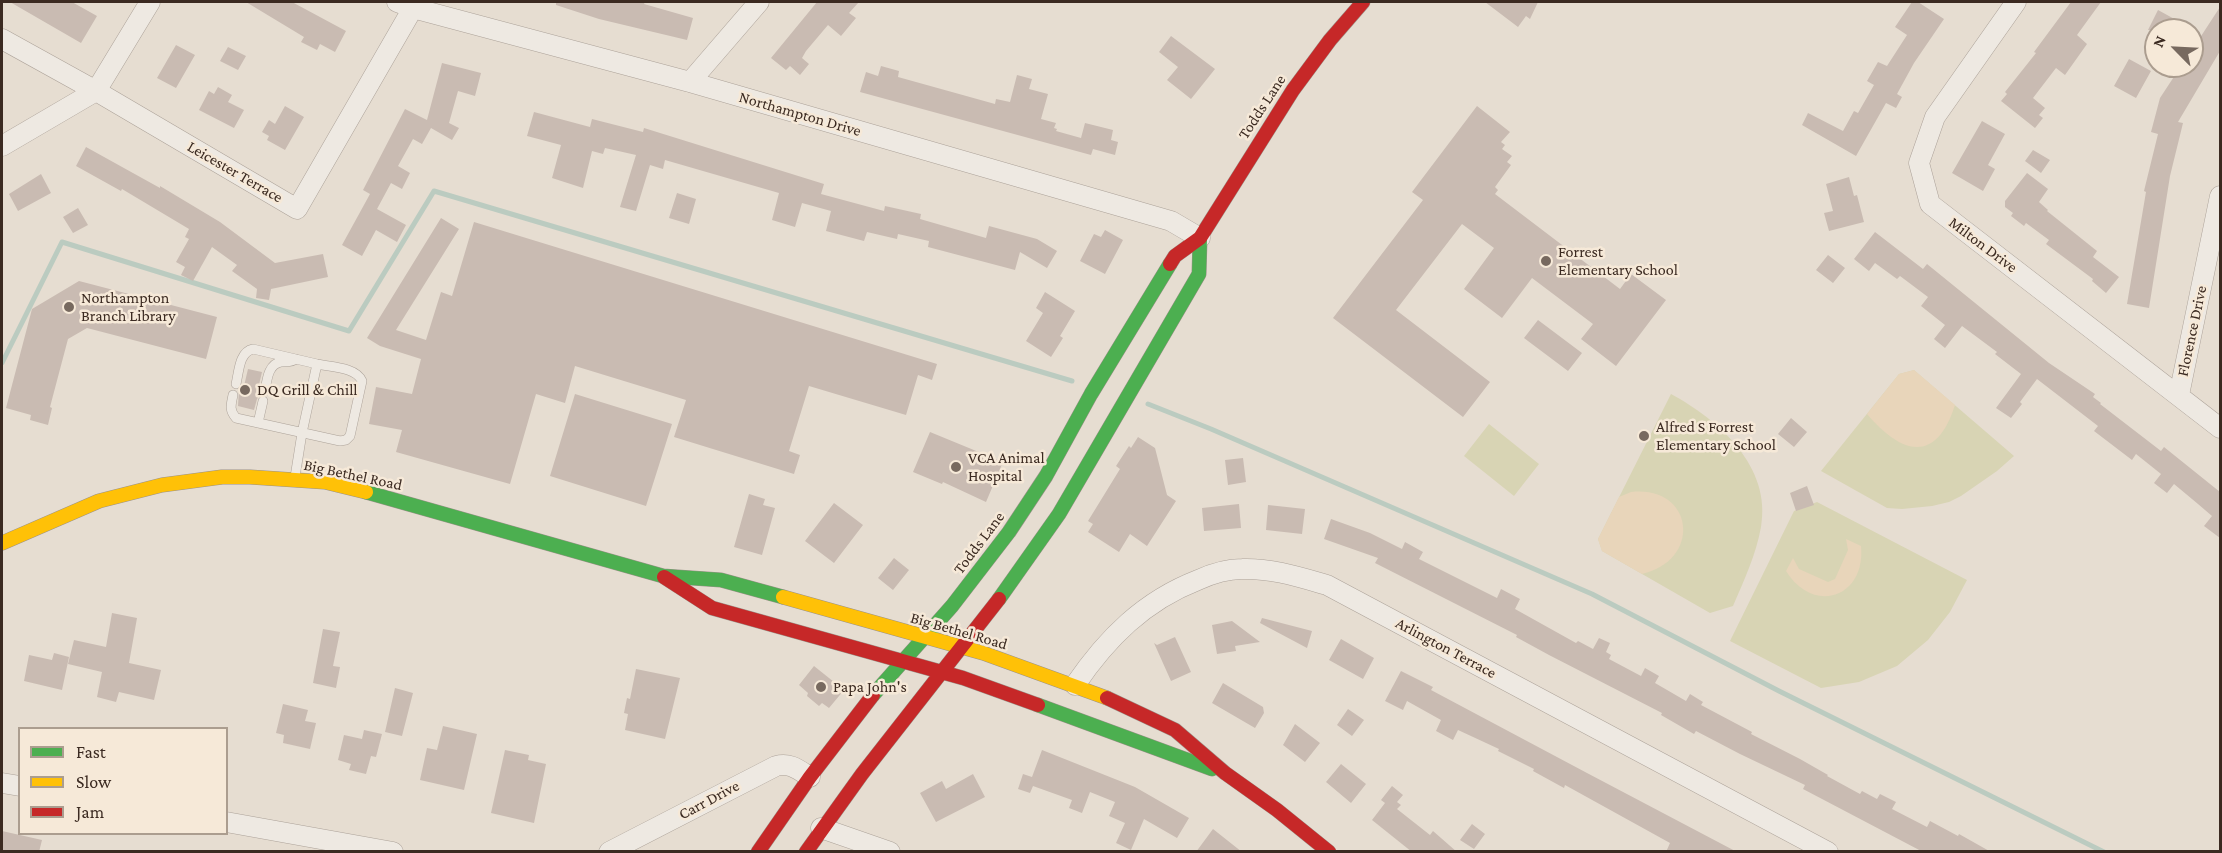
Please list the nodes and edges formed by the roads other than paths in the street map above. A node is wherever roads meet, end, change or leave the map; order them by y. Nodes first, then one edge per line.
1 (150, 2) edge
2 (759, 2) edge
3 (1363, 2) edge
4 (2016, 2) edge
5 (405, 5) edge
6 (2, 39) edge
7 (690, 82) junction
8 (96, 91) junction
9 (2, 146) edge
10 (2220, 196) edge
11 (1200, 238) junction
12 (296, 359) junction
13 (317, 364) junction
14 (236, 384) dead end
15 (265, 391) dead end
16 (233, 395) dead end
17 (2179, 395) junction
18 (262, 401) dead end
19 (258, 423) junction
20 (2220, 428) edge
21 (302, 433) junction
22 (294, 479) junction
23 (2, 543) edge
24 (663, 576) junction
25 (924, 638) junction
26 (960, 646) junction
27 (902, 662) junction
28 (941, 671) junction
29 (1075, 685) junction
30 (1224, 773) junction
31 (810, 777) junction
32 (2, 783) edge
33 (18, 786) edge
34 (228, 822) edge
35 (822, 828) junction
36 (393, 852) edge
37 (609, 852) edge
38 (758, 852) edge
39 (806, 852) edge
40 (890, 852) edge
41 (1329, 852) edge
42 (1828, 852) edge

1 - 8 street
2 - 7 street
3 - 11 main road, Todds Lane
4 - 17 street, Milton Drive
5 - 7 street, Northampton Drive
5 - 8 street, Leicester Terrace
6 - 8 street, Leicester Terrace
7 - 11 street, Northampton Drive
8 - 9 street
10 - 17 street, Florence Drive
11 - 25 main road, Todds Lane
11 - 26 main road
12 - 13 lane
12 - 14 lane
12 - 15 lane
13 - 21 lane
13 - 21 lane
16 - 19 lane
17 - 20 street, Milton Drive
18 - 19 lane
19 - 21 lane
21 - 22 lane
22 - 23 main road, Big Bethel Road
22 - 24 main road, Big Bethel Road
24 - 25 main road, Big Bethel Road
24 - 27 main road, Big Bethel Road
25 - 26 main road, Big Bethel Road
25 - 27 main road, Todds Lane
26 - 28 main road
26 - 29 main road, Big Bethel Road
27 - 28 main road, Big Bethel Road
27 - 31 main road, Todds Lane
28 - 30 main road, Big Bethel Road
28 - 35 main road
29 - 30 main road, Big Bethel Road
29 - 42 street, Arlington Terrace
30 - 41 main road, Big Bethel Road
31 - 37 street, Carr Drive
31 - 38 main road, Todds Lane
32 - 33 street
34 - 36 street
35 - 39 main road
35 - 40 street

